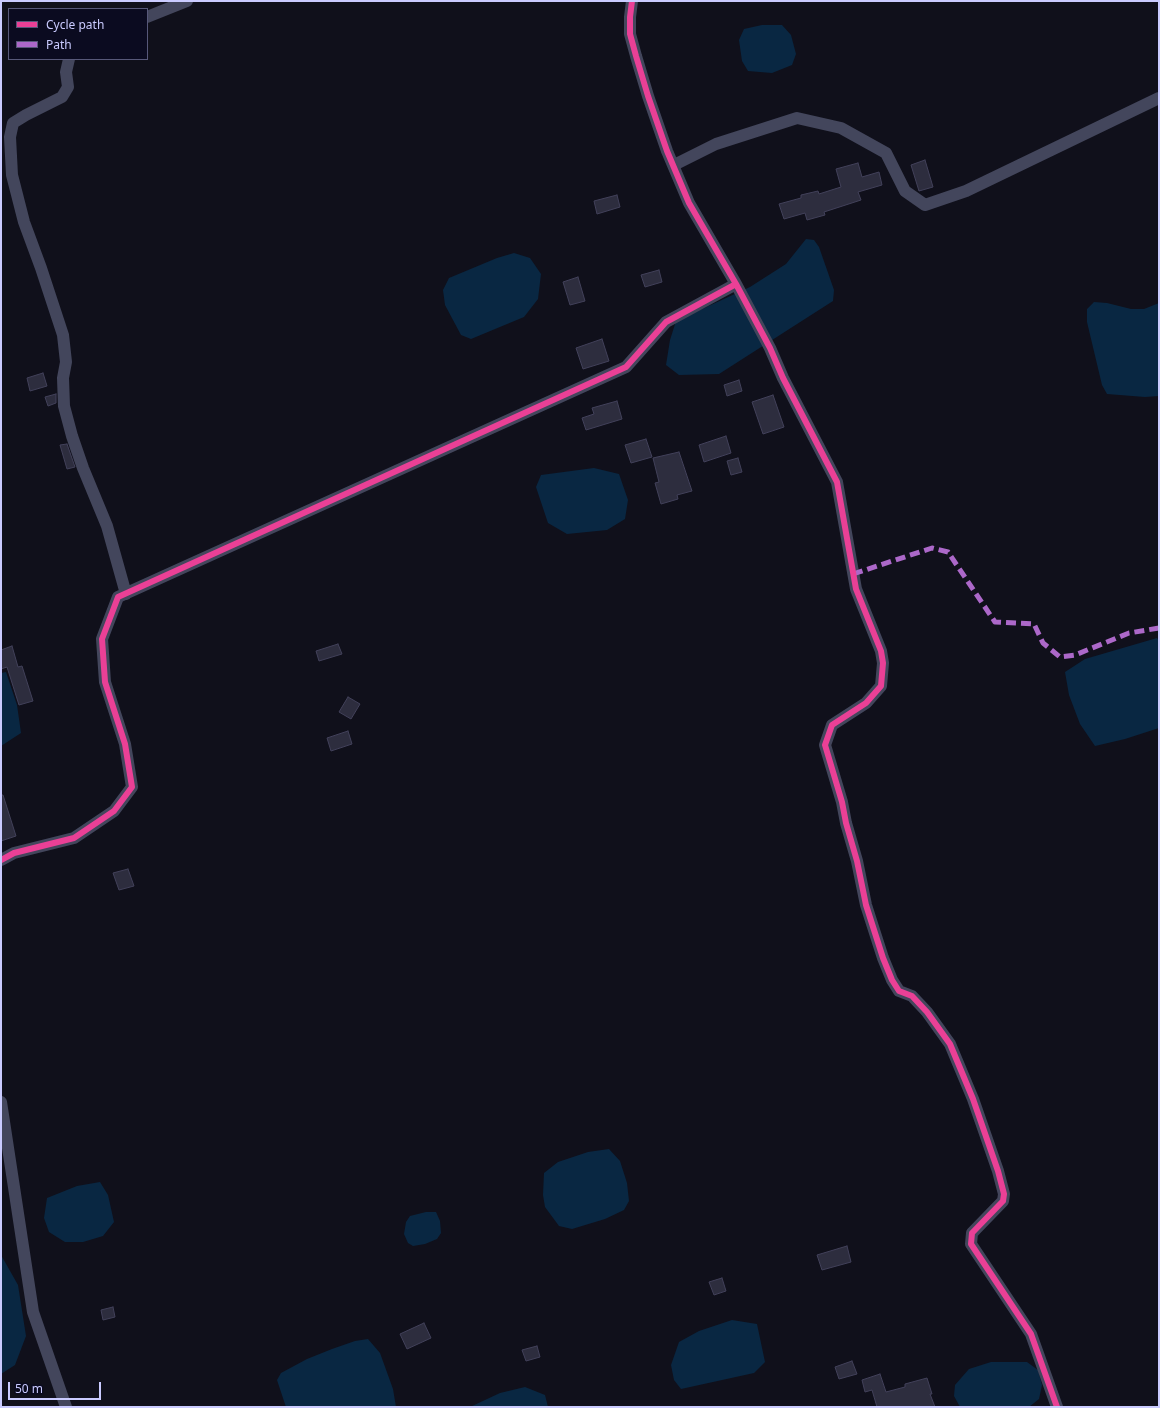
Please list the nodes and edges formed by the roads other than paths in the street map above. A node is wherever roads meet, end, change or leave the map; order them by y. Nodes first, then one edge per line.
1 (186, 1) edge
2 (632, 1) edge
3 (148, 17) edge
4 (69, 60) edge
5 (1159, 98) edge
6 (674, 165) junction
7 (736, 284) junction
8 (126, 594) junction
9 (1, 860) edge
10 (1, 1102) edge
11 (66, 1407) edge
12 (1056, 1407) edge

1 - 3 street
2 - 6 street
4 - 8 street
5 - 6 street
6 - 7 street
7 - 8 street
7 - 12 street
8 - 9 street
10 - 11 street

